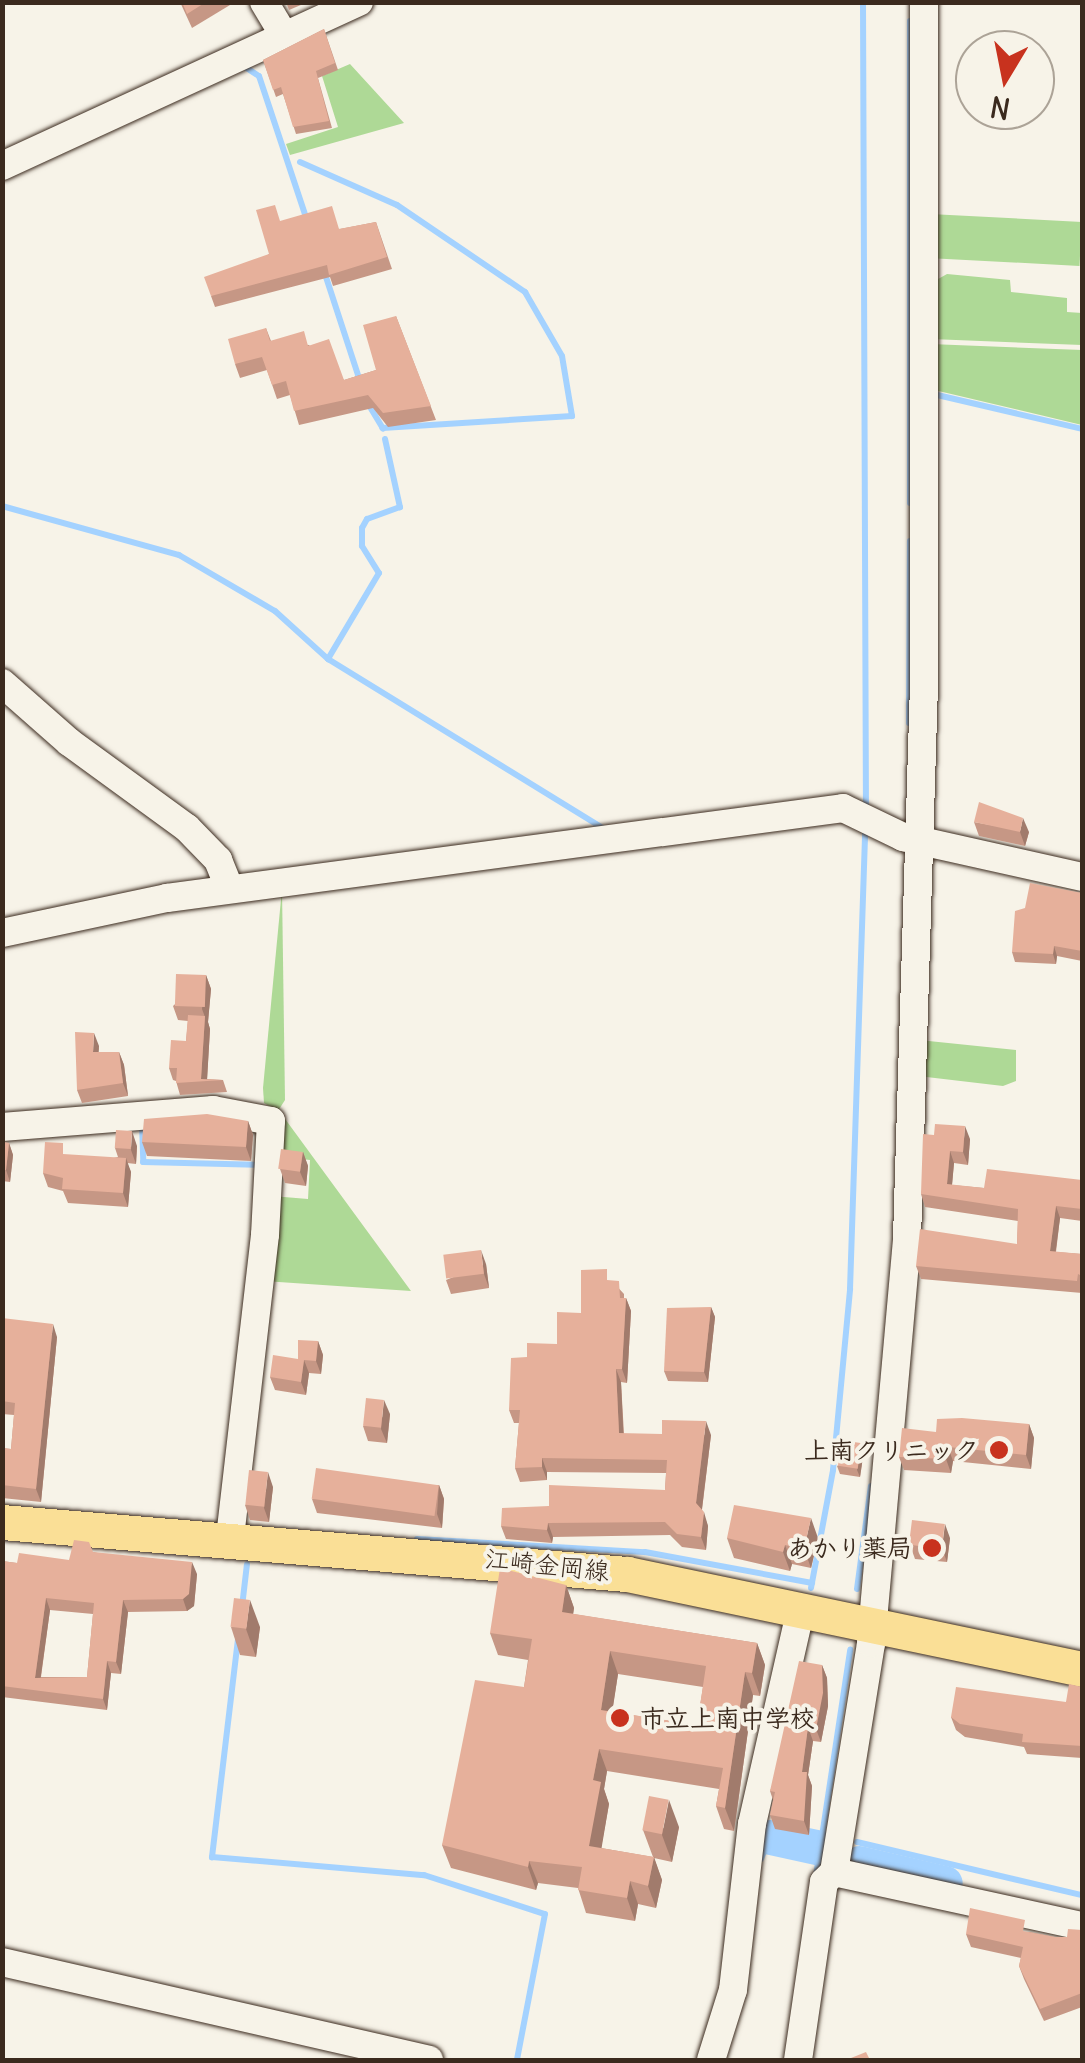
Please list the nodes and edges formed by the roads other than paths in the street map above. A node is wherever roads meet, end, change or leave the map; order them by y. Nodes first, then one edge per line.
1 (264, 2) edge
2 (359, 2) edge
3 (924, 2) edge
4 (284, 35) junction
5 (2, 166) edge
6 (2, 683) edge
7 (919, 841) junction
8 (1082, 877) edge
9 (230, 883) junction
10 (2, 934) edge
11 (2, 1127) edge
12 (2, 1522) edge
13 (231, 1530) junction
14 (801, 1608) junction
15 (872, 1624) junction
16 (1082, 1669) edge
17 (834, 1872) junction
18 (1082, 1926) edge
19 (2, 1962) edge
20 (429, 2060) edge
21 (711, 2060) edge
22 (798, 2060) edge

1 - 4 street
2 - 4 street
3 - 7 street
4 - 5 street
6 - 9 street
7 - 8 street
7 - 9 street
7 - 15 street
9 - 10 street
11 - 13 street
12 - 13 main road, 江崎金岡線
13 - 14 main road, 江崎金岡線
14 - 15 main road, 江崎金岡線
14 - 21 street
15 - 16 main road, 江崎金岡線
15 - 17 street
17 - 18 street
17 - 22 street
19 - 20 street

